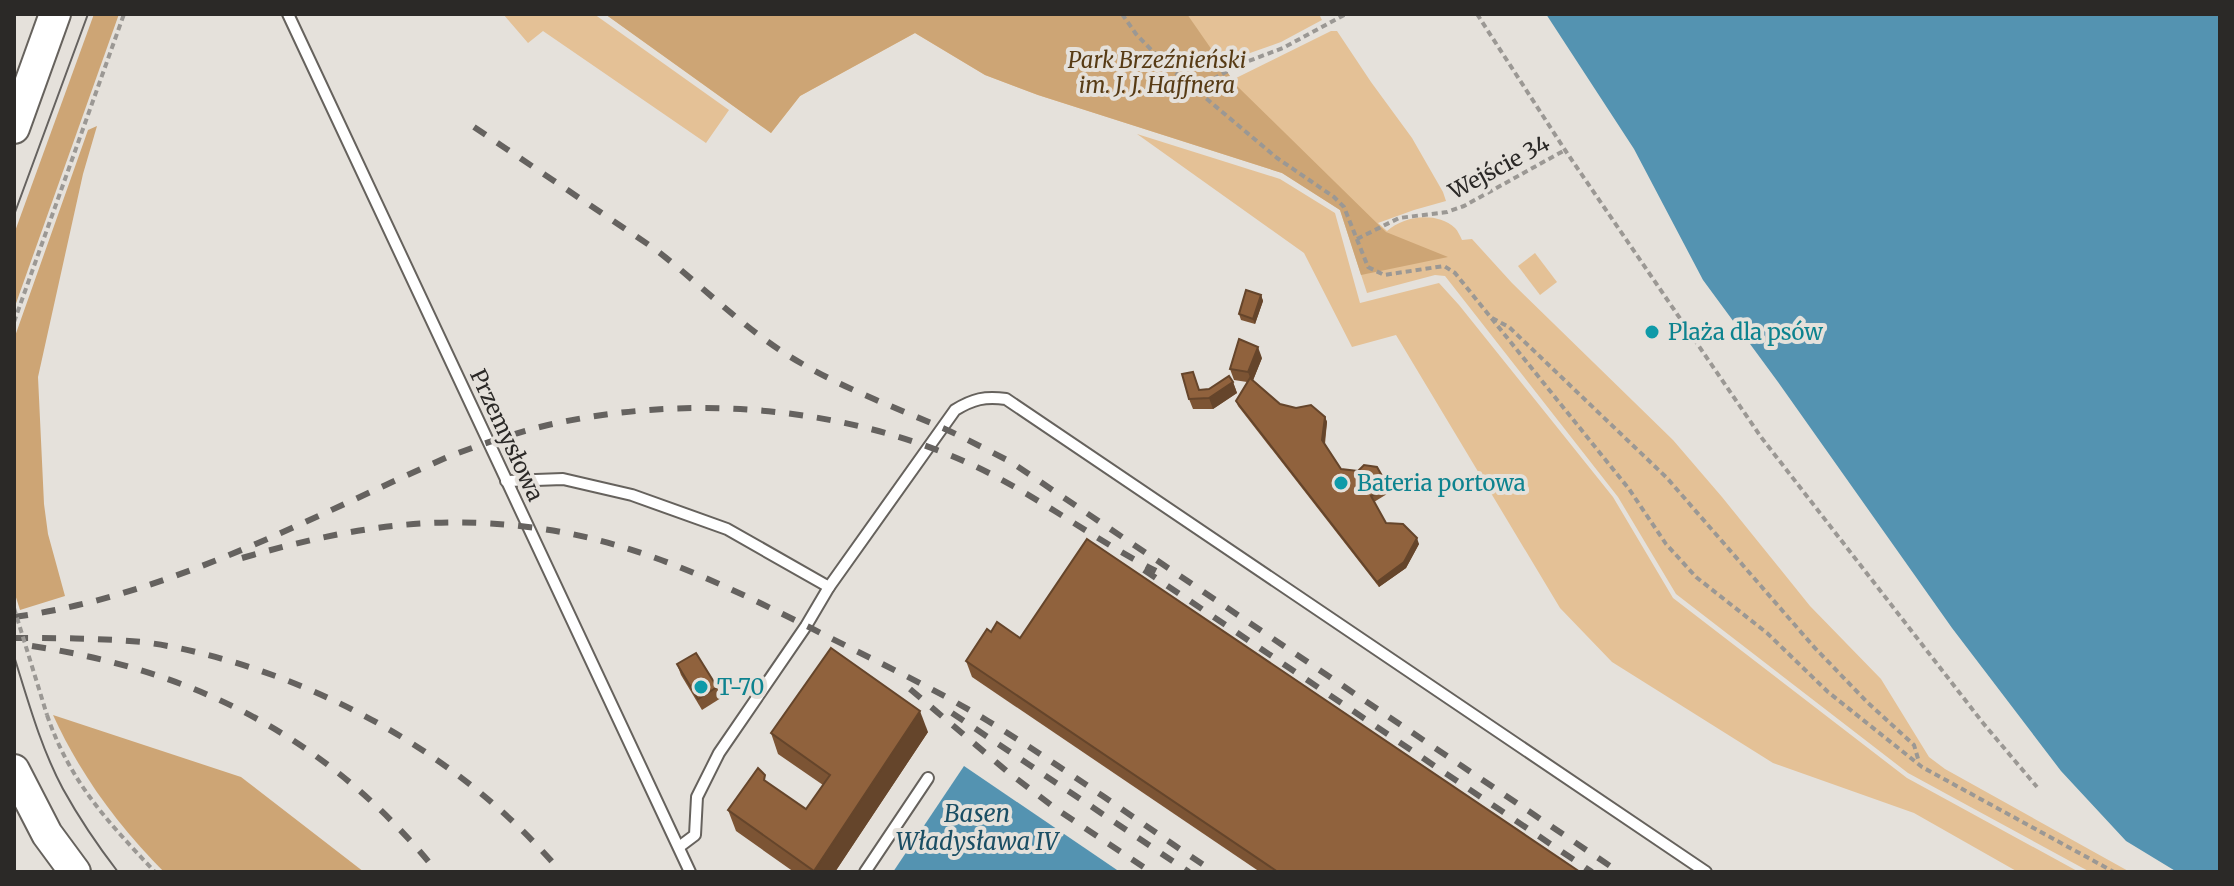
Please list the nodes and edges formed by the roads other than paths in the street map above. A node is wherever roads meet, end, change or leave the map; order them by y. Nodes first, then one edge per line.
1 (55, 14) edge
2 (288, 14) edge
3 (14, 128) edge
4 (506, 481) junction
5 (829, 587) junction
6 (14, 770) edge
7 (928, 778) dead end
8 (679, 847) junction
9 (75, 872) edge
10 (690, 872) edge
11 (865, 872) edge
12 (1706, 872) edge

1 - 3 street
2 - 4 lane, Przemysłowa
4 - 5 lane
4 - 8 lane, Przemysłowa
5 - 8 lane
5 - 12 lane
6 - 9 street
7 - 11 lane
8 - 10 lane, Przemysłowa

